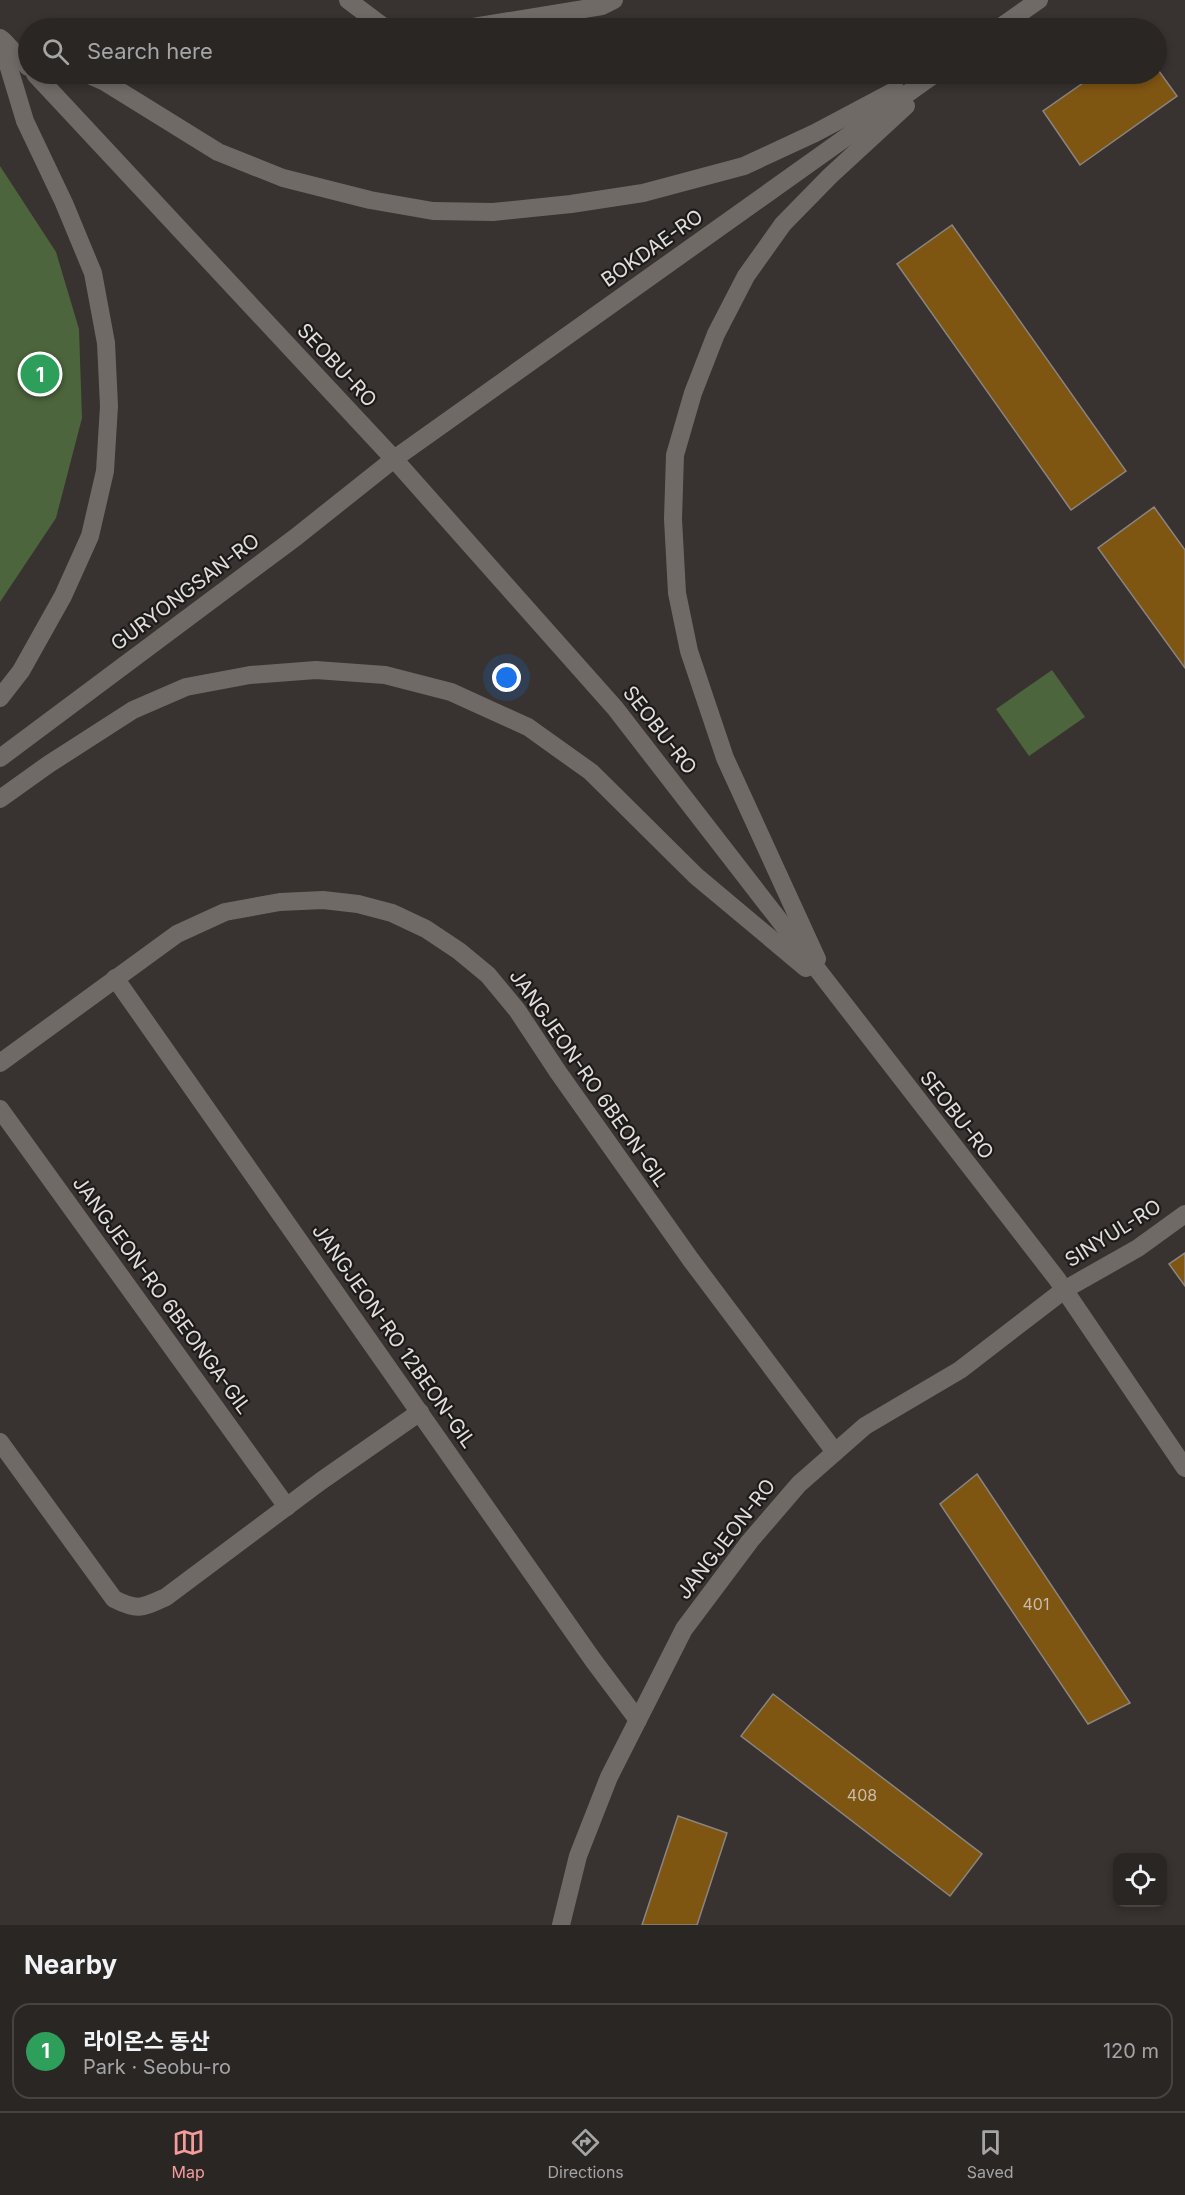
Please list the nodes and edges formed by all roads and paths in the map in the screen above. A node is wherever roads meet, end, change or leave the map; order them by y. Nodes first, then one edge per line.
1 (348, 0) edge
2 (614, 0) edge
3 (1039, 0) edge
4 (372, 18) edge
5 (528, 18) edge
6 (1013, 18) edge
7 (0, 37) edge
8 (18, 44) edge
9 (18, 56) edge
10 (44, 84) edge
11 (108, 84) edge
12 (908, 84) edge
13 (921, 84) edge
14 (930, 84) edge
15 (394, 459) junction
16 (0, 698) edge
17 (0, 758) edge
18 (0, 799) edge
19 (115, 978) junction
20 (830, 988) junction
21 (0, 1063) edge
22 (0, 1109) edge
23 (1185, 1214) edge
24 (1064, 1290) junction
25 (420, 1412) junction
26 (0, 1442) edge
27 (835, 1452) junction
28 (1185, 1468) edge
29 (287, 1507) junction
30 (638, 1720) junction
31 (561, 1925) edge

1 - 4 street
2 - 5 street
3 - 6 street
7 - 8 street
7 - 9 street
7 - 16 street
10 - 15 street, SEOBU-RO
11 - 12 street
13 - 15 street, BOKDAE-RO
14 - 20 street
15 - 17 street, GURYONGSAN-RO
15 - 20 street, SEOBU-RO
18 - 20 street
19 - 21 street, JANGJEON-RO 6BEON-GIL
19 - 25 street, JANGJEON-RO 12BEON-GIL
19 - 27 street, JANGJEON-RO 6BEON-GIL
20 - 24 street, SEOBU-RO
22 - 29 street, JANGJEON-RO 6BEONGA-GIL
23 - 24 street, SINYUL-RO
24 - 27 street, JANGJEON-RO
24 - 28 street, SEOBU-RO
25 - 29 street
25 - 30 street, JANGJEON-RO 12BEON-GIL
26 - 29 street
27 - 30 street, JANGJEON-RO
30 - 31 street, JANGJEON-RO

